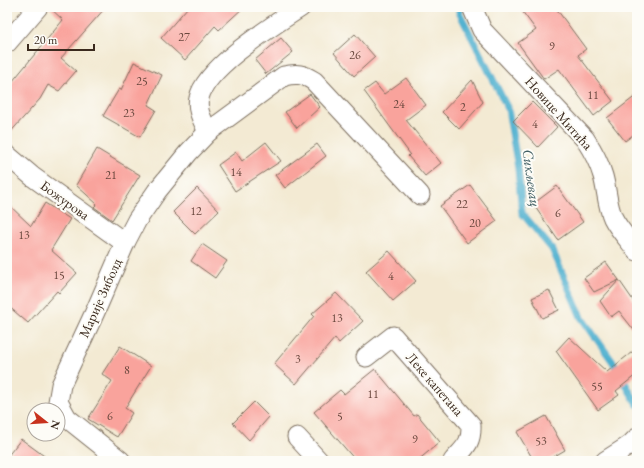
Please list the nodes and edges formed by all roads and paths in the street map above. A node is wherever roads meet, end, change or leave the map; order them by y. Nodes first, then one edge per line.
1 (38, 7) edge
2 (301, 7) edge
3 (472, 7) edge
4 (7, 43) edge
5 (208, 132) junction
6 (7, 155) edge
7 (420, 195) dead end
8 (125, 243) junction
9 (637, 251) edge
10 (366, 357) dead end
11 (297, 437) dead end
12 (637, 438) edge
13 (120, 461) edge
14 (319, 461) edge
15 (453, 461) edge
16 (605, 461) edge

1 - 4 street
2 - 5 street
3 - 9 street, Новице Митића
5 - 7 street, Марије Зиболд
5 - 8 street, Марије Зиболд
6 - 8 street, Божурова
8 - 13 street, Марије Зиболд
10 - 15 street, Леке капетана
11 - 14 street
12 - 16 street

